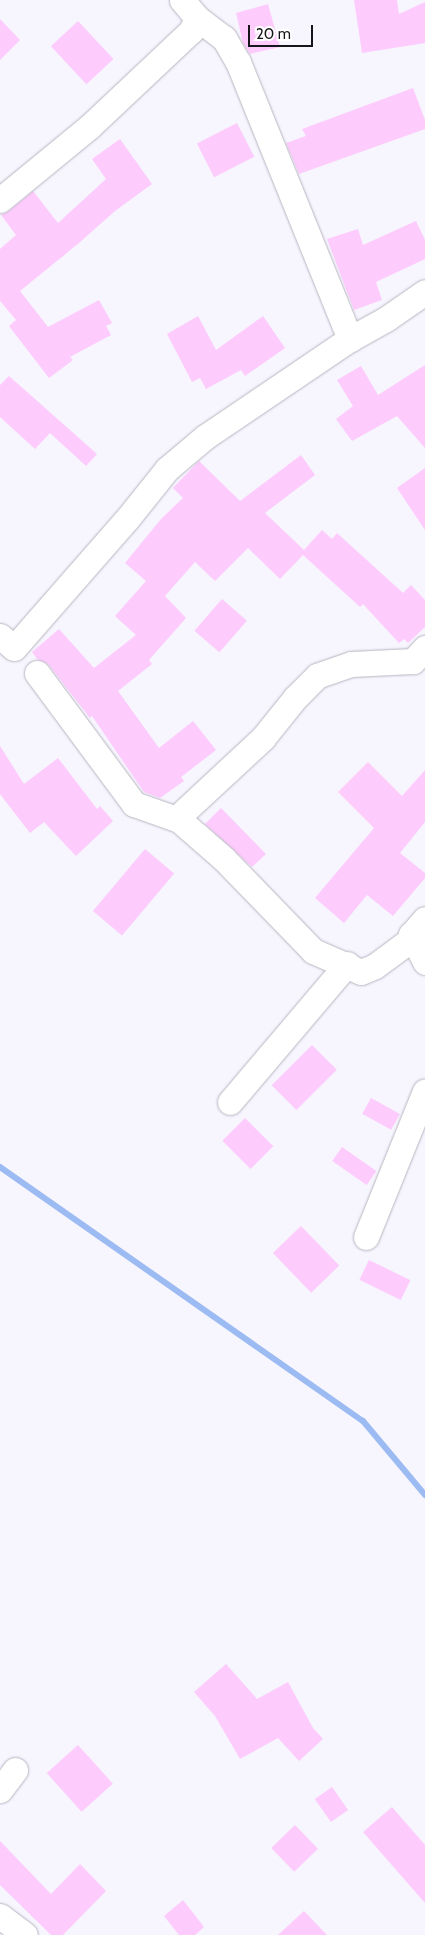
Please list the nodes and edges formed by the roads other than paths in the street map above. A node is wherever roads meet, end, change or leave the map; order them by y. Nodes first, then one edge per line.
1 (190, 9) edge
2 (0, 200) edge
3 (425, 292) edge
4 (350, 339) junction
5 (0, 636) edge
6 (425, 648) edge
7 (37, 674) dead end
8 (182, 821) junction
9 (419, 929) edge
10 (425, 962) edge
11 (347, 964) junction
12 (425, 1091) edge
13 (230, 1102) dead end
14 (366, 1237) dead end
15 (15, 1770) dead end
16 (0, 1790) edge
17 (0, 1916) edge
18 (25, 1935) edge

1 - 2 street
1 - 4 street
3 - 4 street
4 - 5 street
6 - 8 street
7 - 8 street
8 - 11 street
9 - 10 street
9 - 11 street
11 - 13 street
12 - 14 street
15 - 16 street
17 - 18 street

